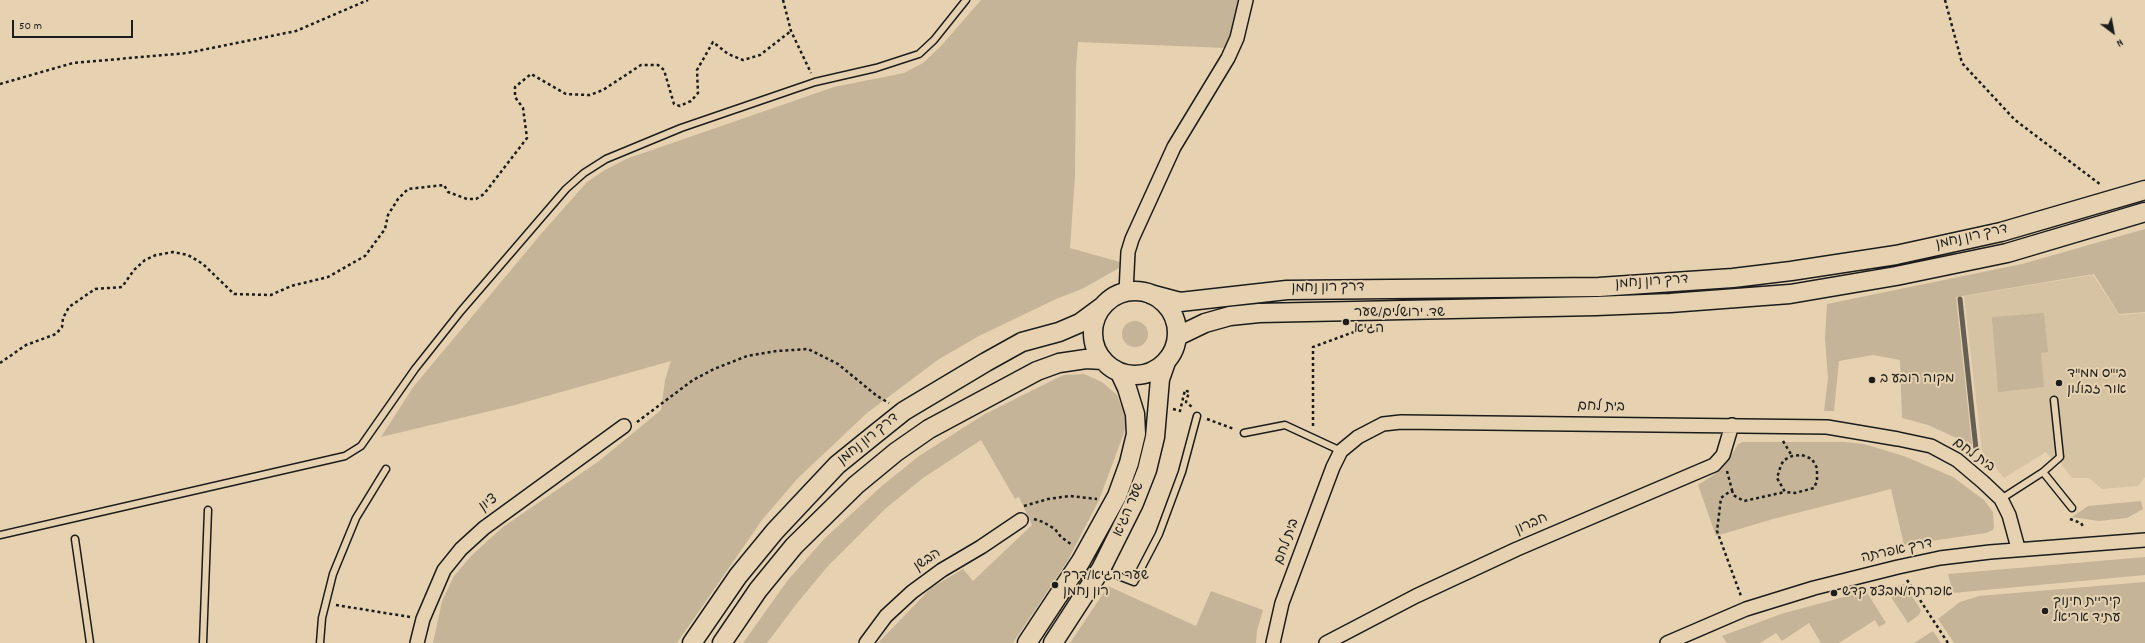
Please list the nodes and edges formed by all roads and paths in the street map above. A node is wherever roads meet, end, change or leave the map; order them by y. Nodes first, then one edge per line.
1 (368, 0) edge
2 (783, 0) edge
3 (966, 0) edge
4 (1246, 0) edge
5 (1945, 0) edge
6 (790, 30) junction
7 (815, 82) junction
8 (0, 84) edge
9 (2102, 186) dead end
10 (2145, 190) edge
11 (2145, 212) edge
12 (1126, 292) junction
13 (1150, 294) junction
14 (1103, 306) junction
15 (1367, 327) dead end
16 (1178, 336) junction
17 (1103, 360) junction
18 (1166, 362) junction
19 (0, 363) edge
20 (1120, 373) junction
21 (2054, 400) dead end
22 (1192, 405) dead end
23 (894, 406) dead end
24 (1176, 410) dead end
25 (1197, 416) joint
26 (1732, 425) junction
27 (628, 426) joint
28 (1313, 429) dead end
29 (1244, 433) joint
30 (1782, 438) dead end
31 (1342, 451) junction
32 (1723, 455) junction
33 (1792, 456) junction
34 (386, 469) dead end
35 (2043, 472) junction
36 (1732, 490) junction
37 (1785, 492) junction
38 (2001, 499) junction
39 (1099, 500) dead end
40 (2072, 508) dead end
41 (208, 510) dead end
42 (1021, 513) junction
43 (0, 535) edge
44 (75, 539) dead end
45 (2145, 540) edge
46 (1077, 548) dead end
47 (2018, 548) junction
48 (1101, 569) junction
49 (1907, 580) dead end
50 (1742, 597) dead end
51 (326, 603) junction
52 (423, 619) junction
53 (90, 643) edge
54 (203, 643) edge
55 (320, 643) edge
56 (417, 643) edge
57 (692, 643) edge
58 (722, 643) edge
59 (866, 643) edge
60 (1027, 643) edge
61 (1053, 643) edge
62 (1273, 643) edge
63 (1326, 643) edge
64 (1667, 643) edge
65 (1948, 643) edge

1 - 8 path
2 - 6 path
3 - 7 lane
4 - 12 street
5 - 9 path
6 - 7 path
6 - 19 path
7 - 43 lane
10 - 13 main road, דרך רון נחמן
11 - 16 main road, דרך רון נחמן
12 - 13 main road
12 - 14 main road
13 - 16 main road
14 - 17 main road
14 - 57 main road, דרך רון נחמן
15 - 28 path
16 - 18 main road
17 - 20 main road
17 - 58 main road, דרך רון נחמן
18 - 20 main road
18 - 48 main road, שער הגיא
20 - 60 main road, שער הגיא
21 - 35 lane
22 - 24 path
23 - 27 path
25 - 29 path
25 - 48 lane
26 - 31 street, בית לחם
26 - 32 street
26 - 38 street, בית לחם
27 - 52 street, ציון
29 - 31 lane
30 - 33 path
31 - 62 street, בית לחם
32 - 36 path
32 - 63 street, חברון
33 - 37 path
33 - 37 path
34 - 51 lane
35 - 38 lane
35 - 40 lane
36 - 37 path
36 - 50 path
38 - 47 street, בית לחם
39 - 42 path
41 - 54 lane
42 - 46 path
42 - 59 street, הבשן
44 - 53 lane
45 - 47 street, דרך אפרתה
47 - 64 street, דרך אפרתה
48 - 61 main road, שער הגיא
49 - 65 path
51 - 52 path
51 - 55 lane
52 - 56 street, ציון

